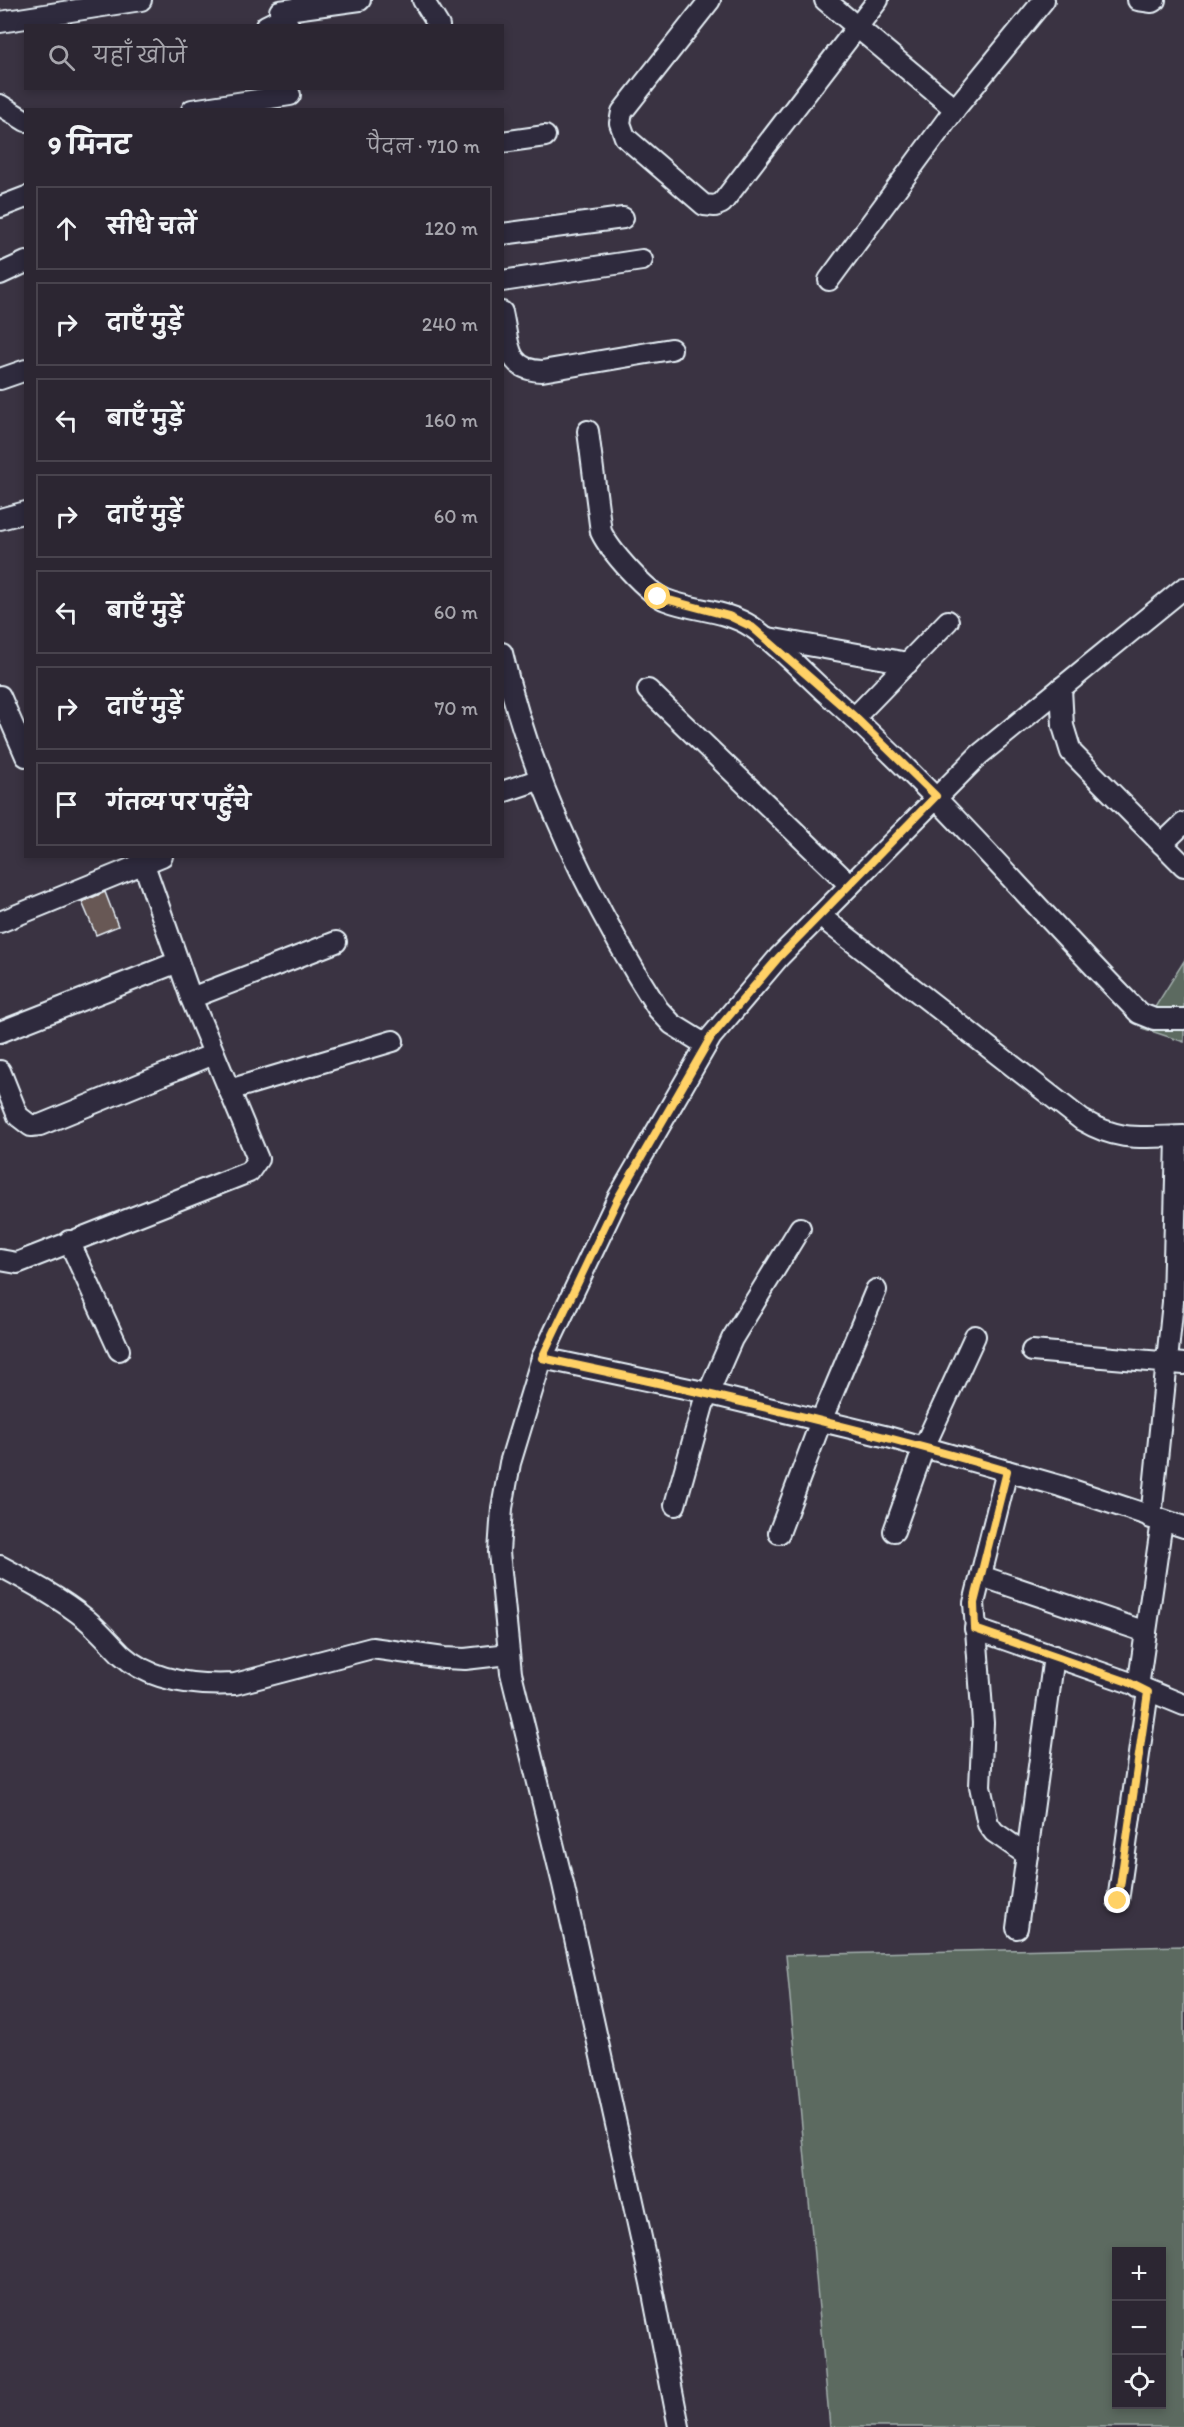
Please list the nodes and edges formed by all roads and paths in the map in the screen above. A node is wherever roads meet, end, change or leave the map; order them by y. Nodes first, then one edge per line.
1 (141, 0) edge
2 (360, 0) edge
3 (423, 0) edge
4 (710, 0) edge
5 (825, 0) edge
6 (878, 0) edge
7 (1044, 0) edge
8 (1138, 0) edge
9 (1155, 0) edge
10 (279, 17) edge
11 (0, 22) edge
12 (438, 24) edge
13 (856, 26) junction
14 (290, 98) edge
15 (0, 105) edge
16 (208, 108) edge
17 (954, 109) junction
18 (24, 120) edge
19 (0, 126) edge
20 (545, 136) dead end
21 (504, 142) edge
22 (24, 197) edge
23 (0, 207) edge
24 (623, 218) dead end
25 (504, 234) edge
26 (642, 260) dead end
27 (24, 263) edge
28 (0, 274) edge
29 (829, 280) dead end
30 (504, 281) edge
31 (504, 321) edge
32 (671, 349) dead end
33 (24, 371) edge
34 (0, 379) edge
35 (588, 431) dead end
36 (24, 514) edge
37 (0, 519) edge
38 (1184, 588) edge
39 (948, 621) dead end
40 (763, 637) junction
41 (908, 663) junction
42 (504, 667) edge
43 (507, 688) edge
44 (1061, 688) junction
45 (648, 690) dead end
46 (0, 696) edge
47 (855, 717) junction
48 (24, 751) edge
49 (541, 779) junction
50 (504, 791) edge
51 (936, 796) junction
52 (1184, 823) edge
53 (1162, 844) junction
54 (149, 859) edge
55 (1184, 866) edge
56 (850, 885) junction
57 (820, 916) junction
58 (0, 922) edge
59 (336, 942) dead end
60 (178, 962) junction
61 (191, 998) junction
62 (1184, 1019) edge
63 (0, 1032) edge
64 (393, 1041) dead end
65 (706, 1046) junction
66 (214, 1054) junction
67 (0, 1071) edge
68 (229, 1090) junction
69 (1180, 1136) edge
70 (800, 1228) dead end
71 (69, 1241) junction
72 (0, 1260) edge
73 (876, 1290) dead end
74 (975, 1336) dead end
75 (119, 1350) dead end
76 (1032, 1351) dead end
77 (542, 1358) junction
78 (1175, 1363) edge
79 (708, 1394) junction
80 (821, 1421) junction
81 (924, 1447) junction
82 (1007, 1471) junction
83 (675, 1505) dead end
84 (1157, 1520) junction
85 (1184, 1527) edge
86 (894, 1531) dead end
87 (779, 1533) dead end
88 (0, 1566) edge
89 (981, 1576) junction
90 (975, 1629) junction
91 (1146, 1632) junction
92 (509, 1654) junction
93 (1054, 1656) junction
94 (1143, 1689) junction
95 (1184, 1705) edge
96 (1027, 1855) junction
97 (1118, 1901) dead end
98 (1017, 1928) dead end
99 (679, 2427) edge

1 - 11 street
2 - 10 street
3 - 12 street
4 - 13 street
5 - 13 street
6 - 13 street
7 - 17 street
8 - 9 street
13 - 17 street
14 - 16 street
15 - 18 street
17 - 29 street
18 - 19 street
20 - 21 street
22 - 23 street
24 - 25 street
26 - 30 street
27 - 28 street
31 - 32 street
33 - 34 street
35 - 40 street
36 - 37 street
38 - 44 street
39 - 41 street
40 - 41 street
40 - 47 street
41 - 47 street
42 - 43 street
43 - 49 street
44 - 51 street
44 - 53 street
45 - 56 street
46 - 48 street
47 - 51 street
49 - 50 street
49 - 65 street
51 - 56 street
51 - 62 street
52 - 53 street
53 - 55 street
54 - 58 street
54 - 60 street
56 - 57 street
57 - 65 street
57 - 69 street
59 - 61 street
60 - 61 street
60 - 63 street
61 - 66 street
64 - 68 street
65 - 77 street
66 - 67 street
66 - 68 street
68 - 71 street
69 - 78 street
70 - 79 street
71 - 72 street
71 - 75 street
73 - 80 street
74 - 81 street
76 - 78 street
77 - 79 street
77 - 92 street
78 - 84 street
79 - 80 street
79 - 83 street
80 - 81 street
80 - 87 street
81 - 82 street
81 - 86 street
82 - 84 street
82 - 89 street
84 - 85 street
84 - 91 street
88 - 92 street
89 - 90 street
89 - 91 street
90 - 93 street
90 - 96 street
91 - 94 street
92 - 99 street
93 - 94 street
93 - 96 street
94 - 95 street
94 - 97 street
96 - 98 street

